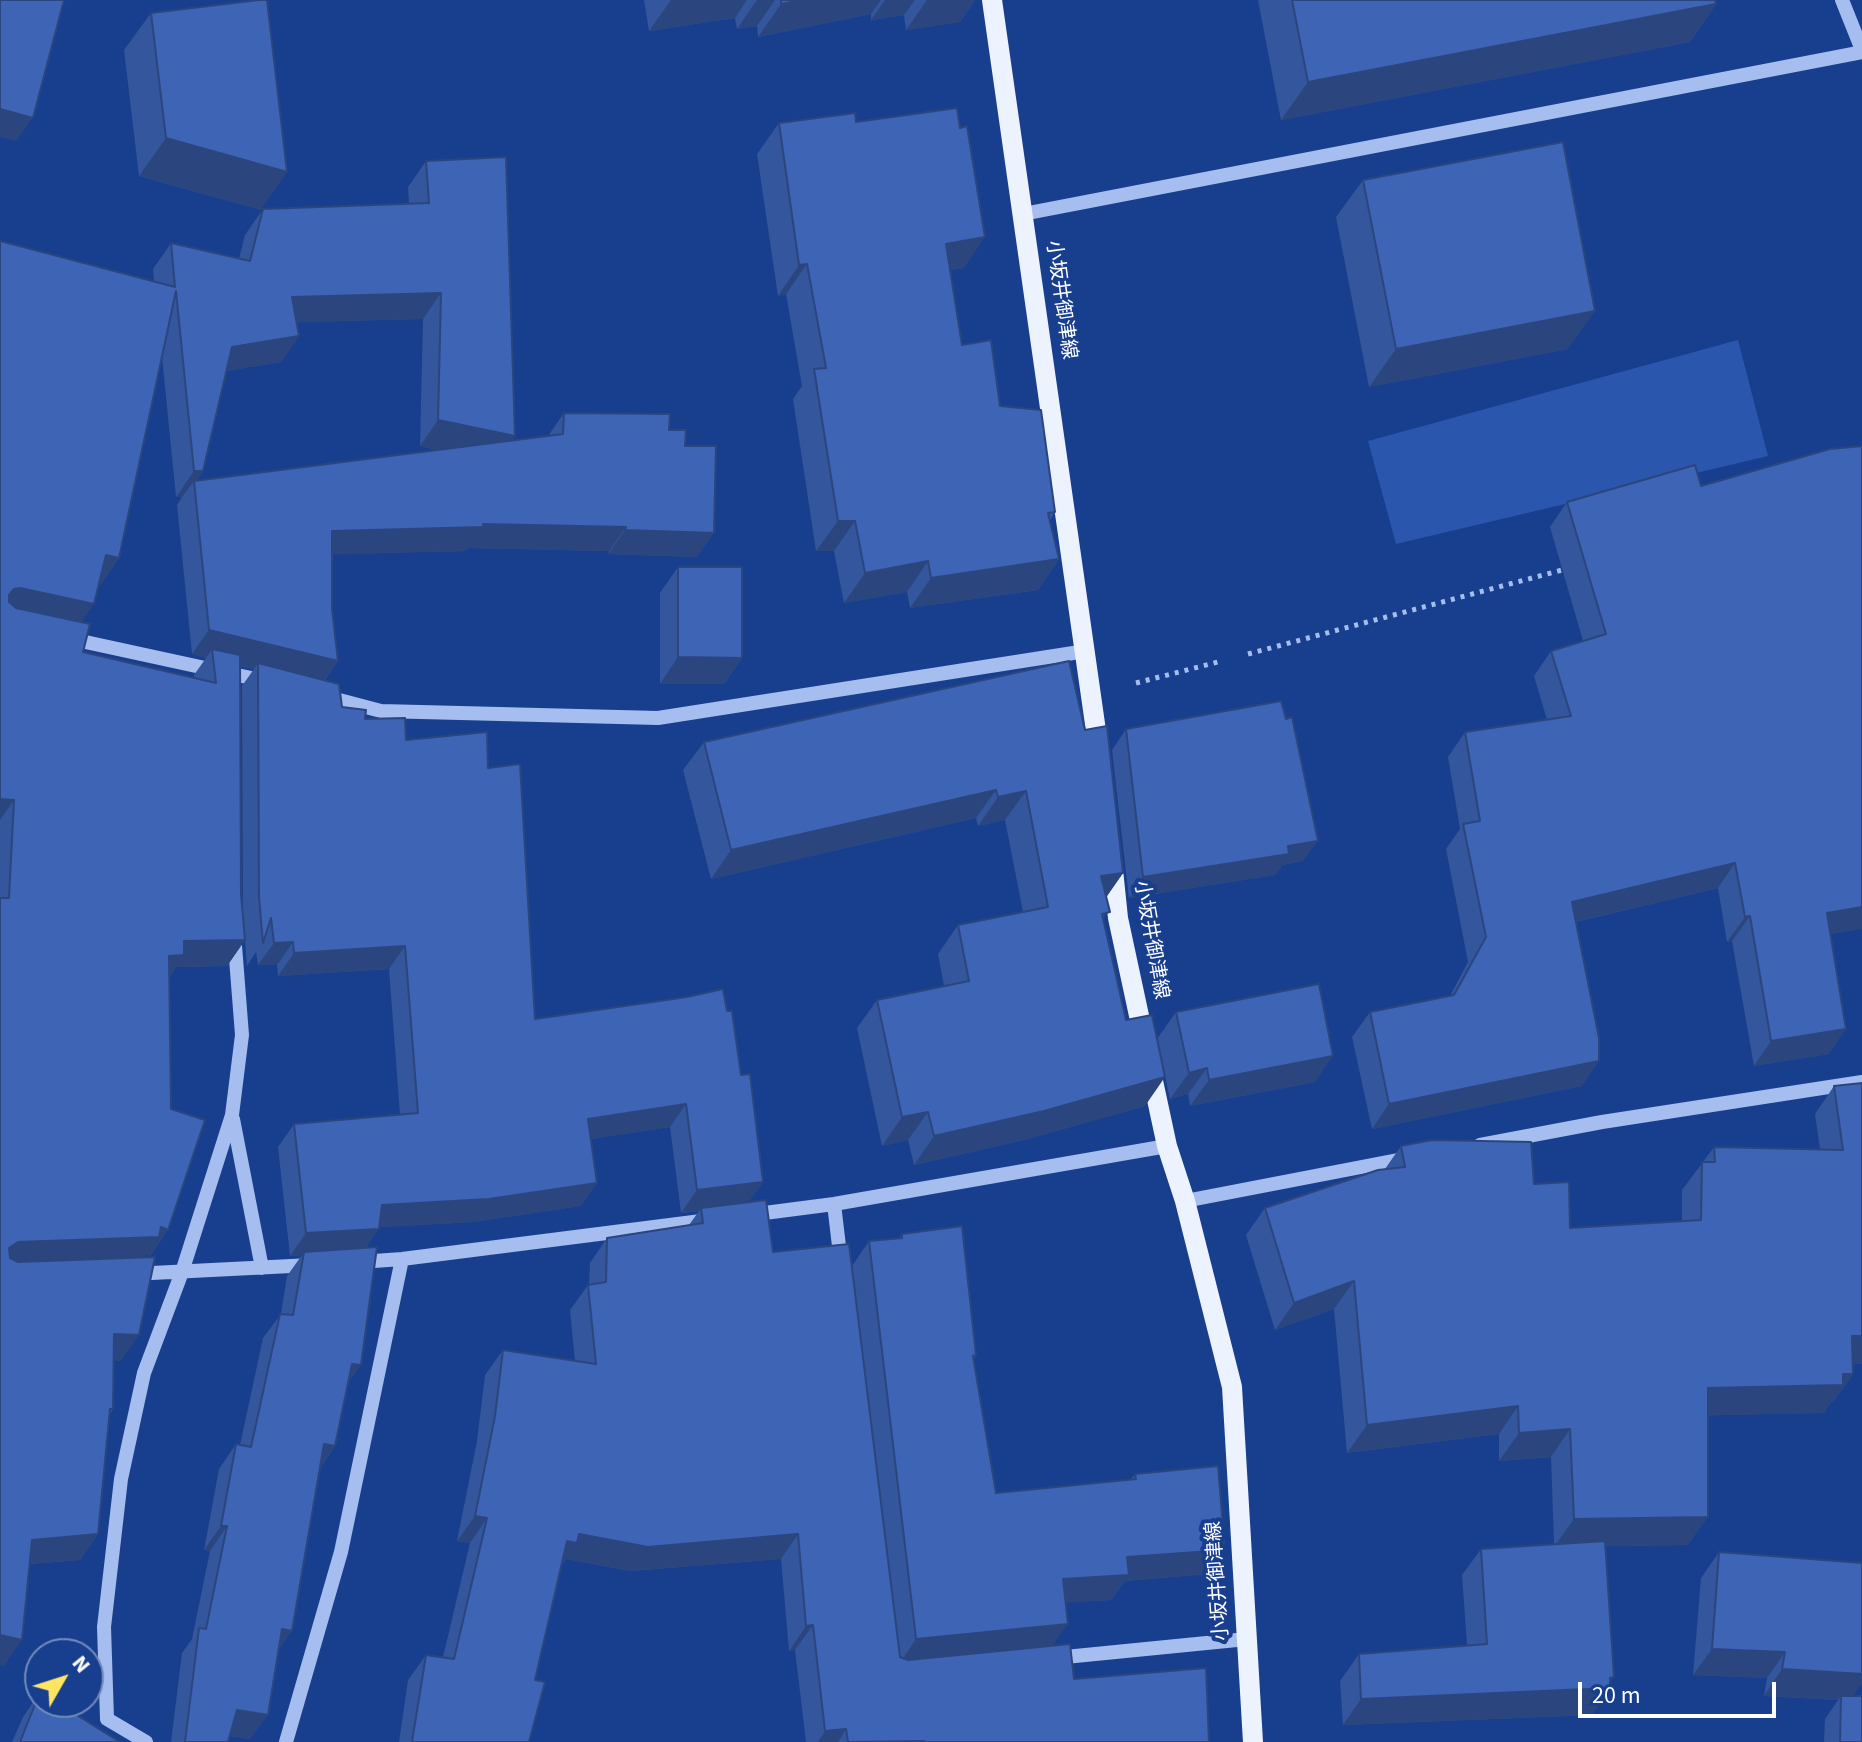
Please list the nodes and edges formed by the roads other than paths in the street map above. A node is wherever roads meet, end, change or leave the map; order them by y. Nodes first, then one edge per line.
1 (992, 0) edge
2 (1842, 0) edge
3 (1862, 51) edge
4 (1023, 214) junction
5 (46, 634) edge
6 (1086, 651) junction
7 (277, 684) edge
8 (307, 692) edge
9 (1101, 769) edge
10 (1110, 844) edge
11 (233, 920) edge
12 (1862, 1082) edge
13 (232, 1115) junction
14 (1167, 1146) junction
15 (1463, 1148) edge
16 (1417, 1157) edge
17 (1185, 1201) junction
18 (834, 1204) junction
19 (402, 1259) junction
20 (340, 1263) edge
21 (324, 1264) edge
22 (262, 1268) junction
23 (182, 1272) junction
24 (123, 1275) edge
25 (843, 1282) edge
26 (1247, 1639) junction
27 (1045, 1659) edge
28 (146, 1742) edge
29 (286, 1742) edge
30 (1253, 1742) edge

1 - 4 main road, 小坂井御津線
2 - 3 street
3 - 4 street
4 - 6 main road, 小坂井御津線
5 - 7 street
6 - 8 street
6 - 9 main road, 小坂井御津線
10 - 14 main road, 小坂井御津線
11 - 13 street
12 - 15 street
13 - 22 street
13 - 23 street
14 - 17 main road, 小坂井御津線
14 - 18 street
16 - 17 street
17 - 26 main road, 小坂井御津線
18 - 19 street
18 - 25 street
19 - 20 street
19 - 29 street
21 - 22 street
22 - 23 street
23 - 24 street
23 - 28 street
26 - 27 street
26 - 30 main road, 小坂井御津線

